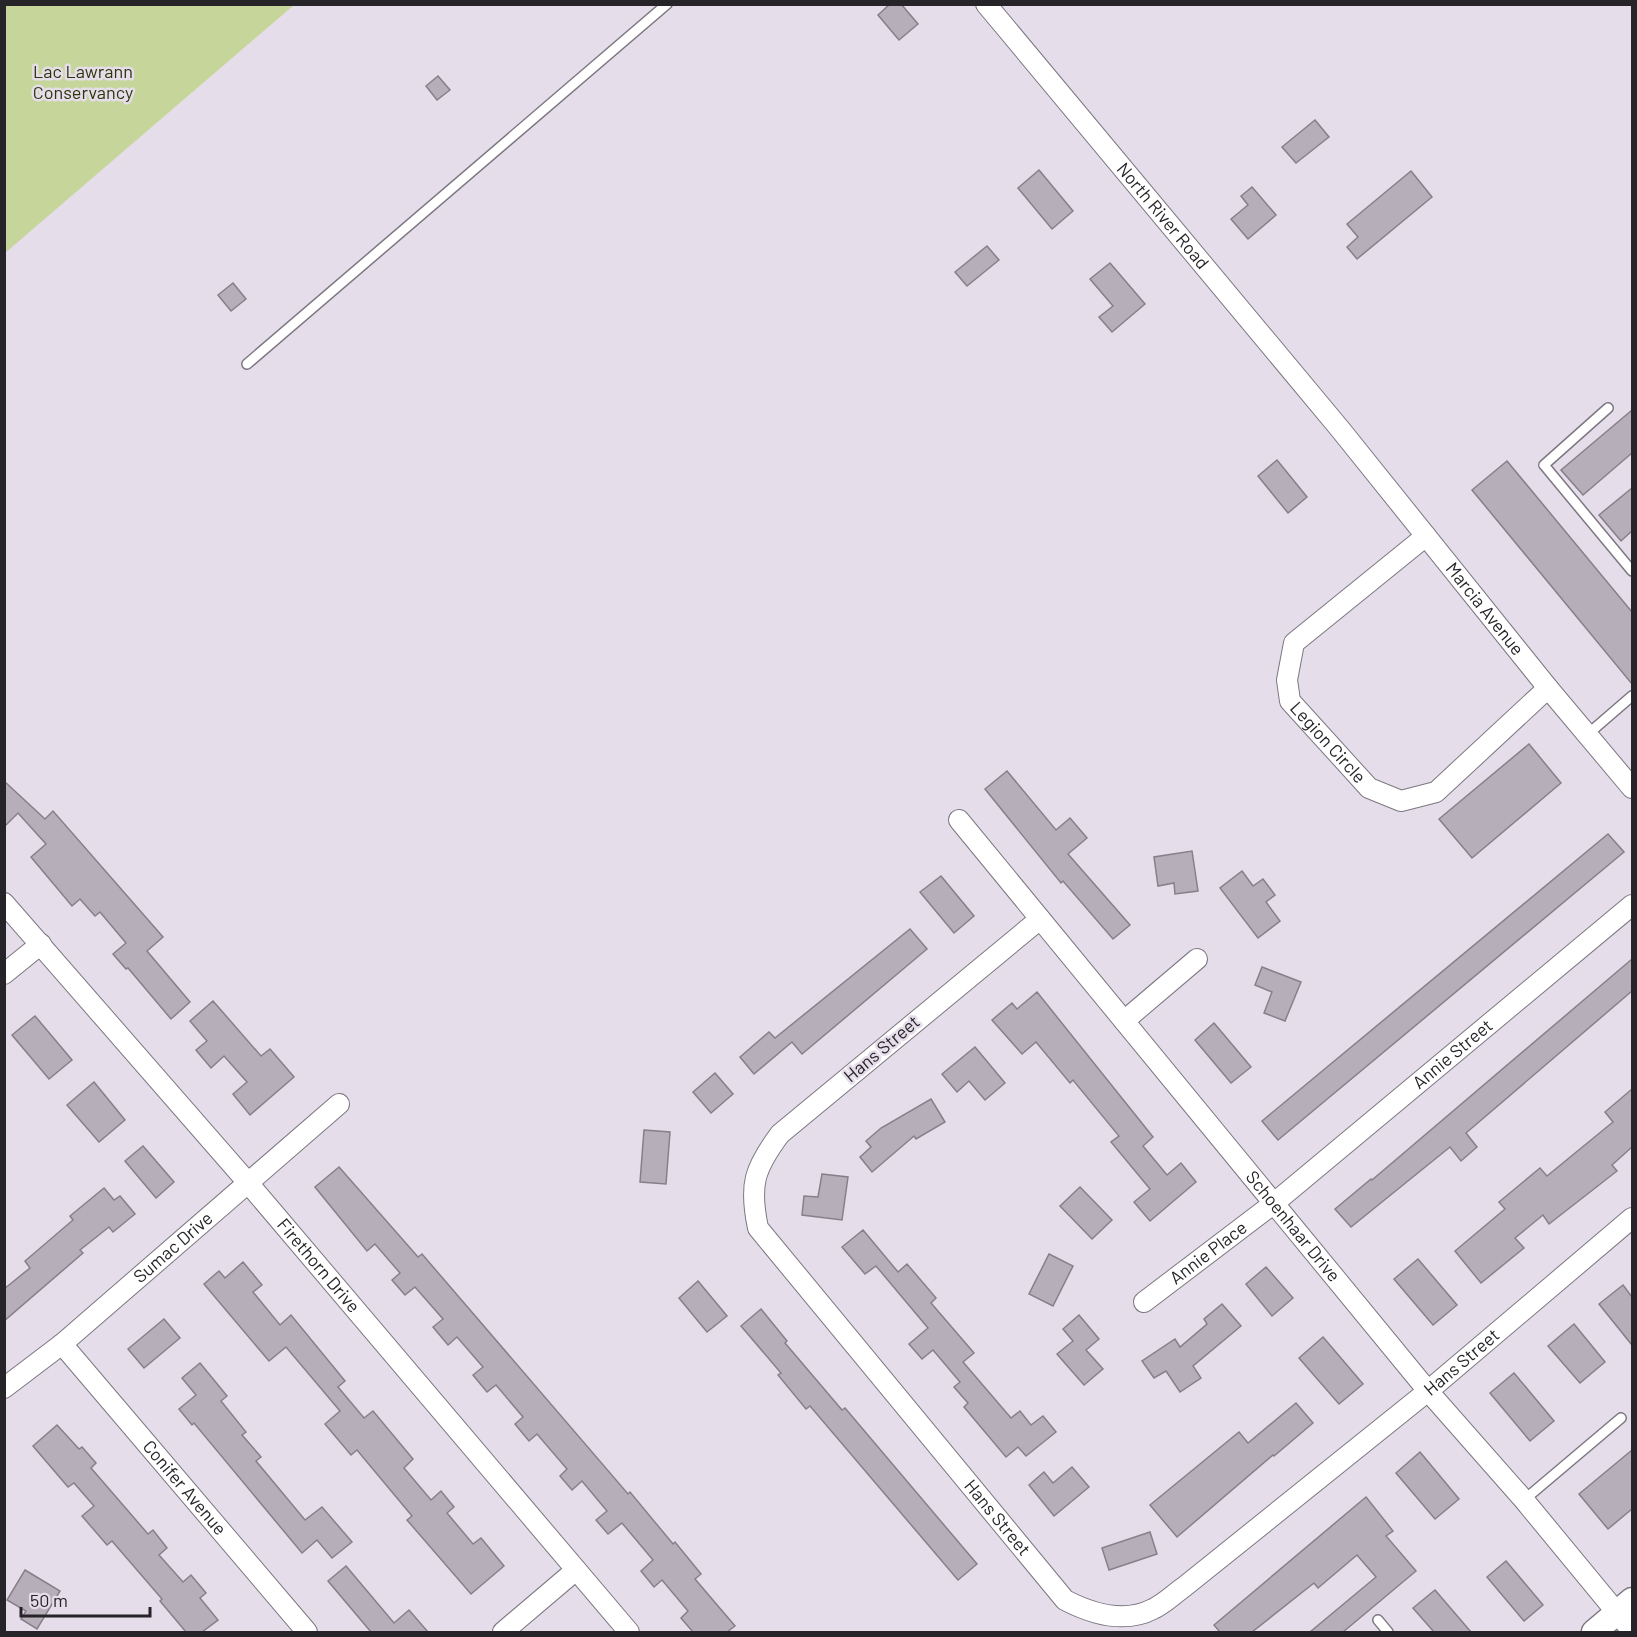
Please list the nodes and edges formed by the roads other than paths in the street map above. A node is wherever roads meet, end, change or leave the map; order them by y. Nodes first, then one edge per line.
1 (667, 4) edge
2 (986, 4) edge
3 (247, 364) dead end
4 (1608, 408) dead end
5 (1340, 429) joint
6 (1426, 536) junction
7 (1632, 571) edge
8 (1548, 688) junction
9 (1632, 696) edge
10 (1587, 734) junction
11 (1632, 788) edge
12 (959, 820) dead end
13 (4, 903) edge
14 (1632, 905) edge
15 (1040, 918) junction
16 (41, 944) junction
17 (1197, 959) dead end
18 (4, 974) edge
19 (1124, 1021) junction
20 (339, 1104) dead end
21 (249, 1184) junction
22 (1273, 1204) junction
23 (1632, 1218) edge
24 (1144, 1302) dead end
25 (62, 1344) junction
26 (4, 1388) edge
27 (1428, 1392) junction
28 (1622, 1418) dead end
29 (1524, 1500) junction
30 (576, 1570) junction
31 (1628, 1615) edge
32 (1378, 1620) dead end
33 (307, 1632) edge
34 (503, 1632) edge
35 (629, 1632) edge
36 (1388, 1632) edge
37 (1594, 1632) edge

1 - 3 lane
2 - 5 street, North River Road
4 - 7 lane
5 - 6 street, Marcia Avenue
6 - 8 street, Marcia Avenue
6 - 8 street, Legion Circle
8 - 10 street, Marcia Avenue
9 - 10 lane
10 - 11 street, Marcia Avenue
12 - 15 street, Schoenhaar Drive
13 - 16 street, Firethorn Drive
14 - 22 street, Annie Street
15 - 19 street, Schoenhaar Drive
15 - 27 street, Hans Street
16 - 18 street
16 - 21 street, Firethorn Drive
17 - 19 street
19 - 22 street, Schoenhaar Drive
20 - 21 street, Sumac Drive
21 - 25 street, Sumac Drive
21 - 30 street, Firethorn Drive
22 - 24 street, Annie Place
22 - 27 street, Schoenhaar Drive
23 - 27 street, Hans Street
25 - 26 street, Sumac Drive
25 - 33 street, Conifer Avenue
27 - 29 street, Schoenhaar Drive
28 - 29 lane
29 - 31 street, Schoenhaar Drive
30 - 34 street
30 - 35 street, Firethorn Drive
31 - 37 street
32 - 36 lane

